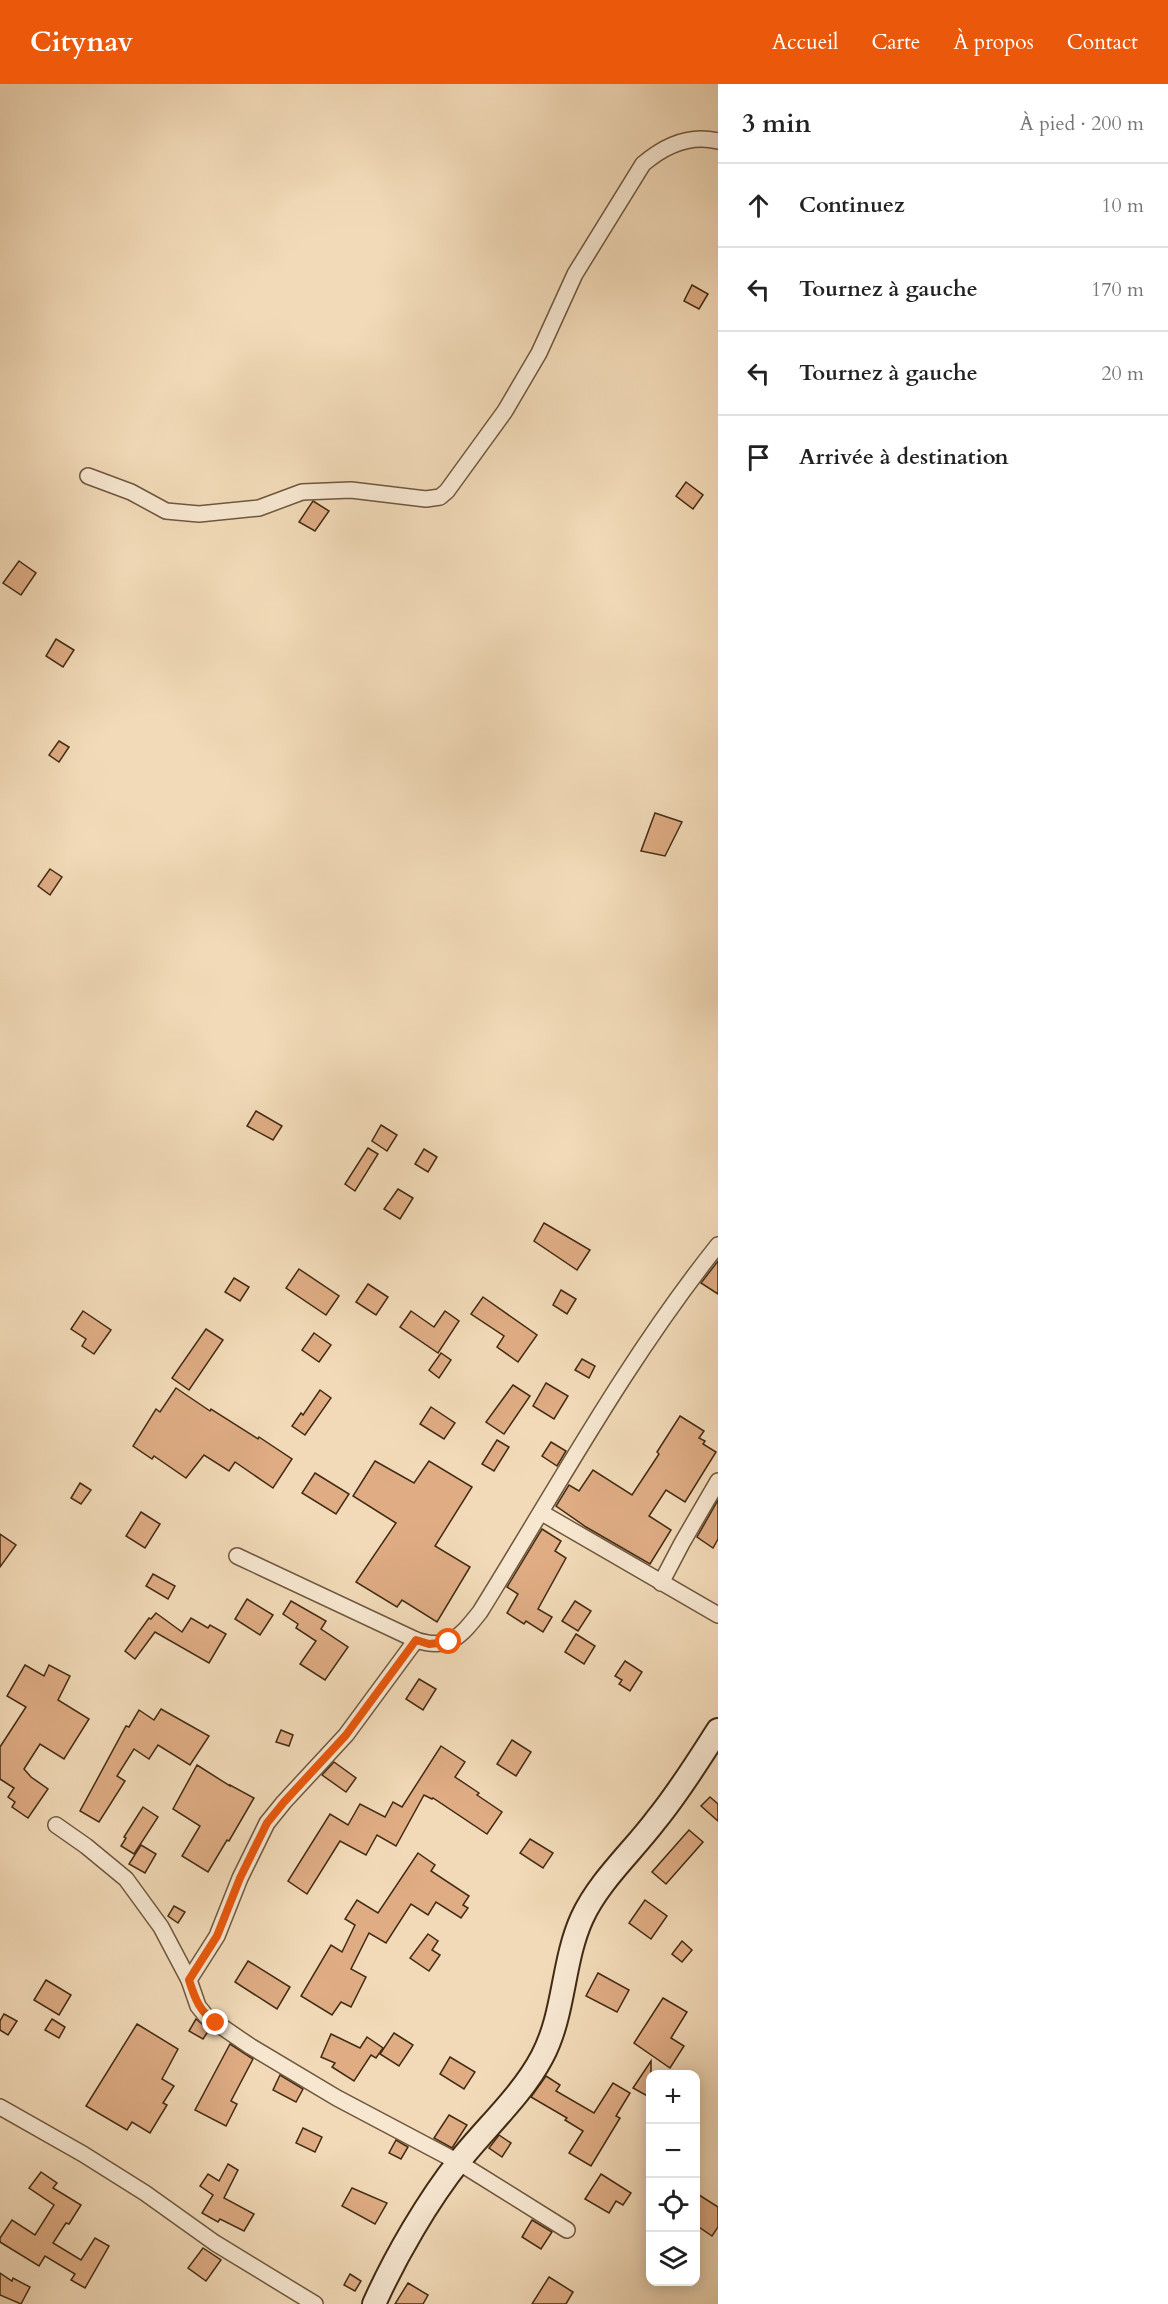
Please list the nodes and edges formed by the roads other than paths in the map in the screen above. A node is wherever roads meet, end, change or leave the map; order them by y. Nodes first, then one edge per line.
1 (718, 141) edge
2 (88, 476) dead end
3 (718, 1245) edge
4 (718, 1481) edge
5 (542, 1513) junction
6 (237, 1556) dead end
7 (661, 1583) junction
8 (718, 1615) edge
9 (416, 1640) junction
10 (718, 1730) edge
11 (56, 1825) dead end
12 (189, 1980) junction
13 (0, 2107) edge
14 (458, 2162) junction
15 (567, 2230) dead end
16 (315, 2304) edge
17 (374, 2304) edge

1 - 2 street
3 - 5 street
4 - 7 street
5 - 7 street
5 - 9 street
6 - 9 street
7 - 8 street
9 - 12 street
10 - 14 street
11 - 12 street
12 - 14 street
13 - 16 street
14 - 15 street
14 - 17 street

